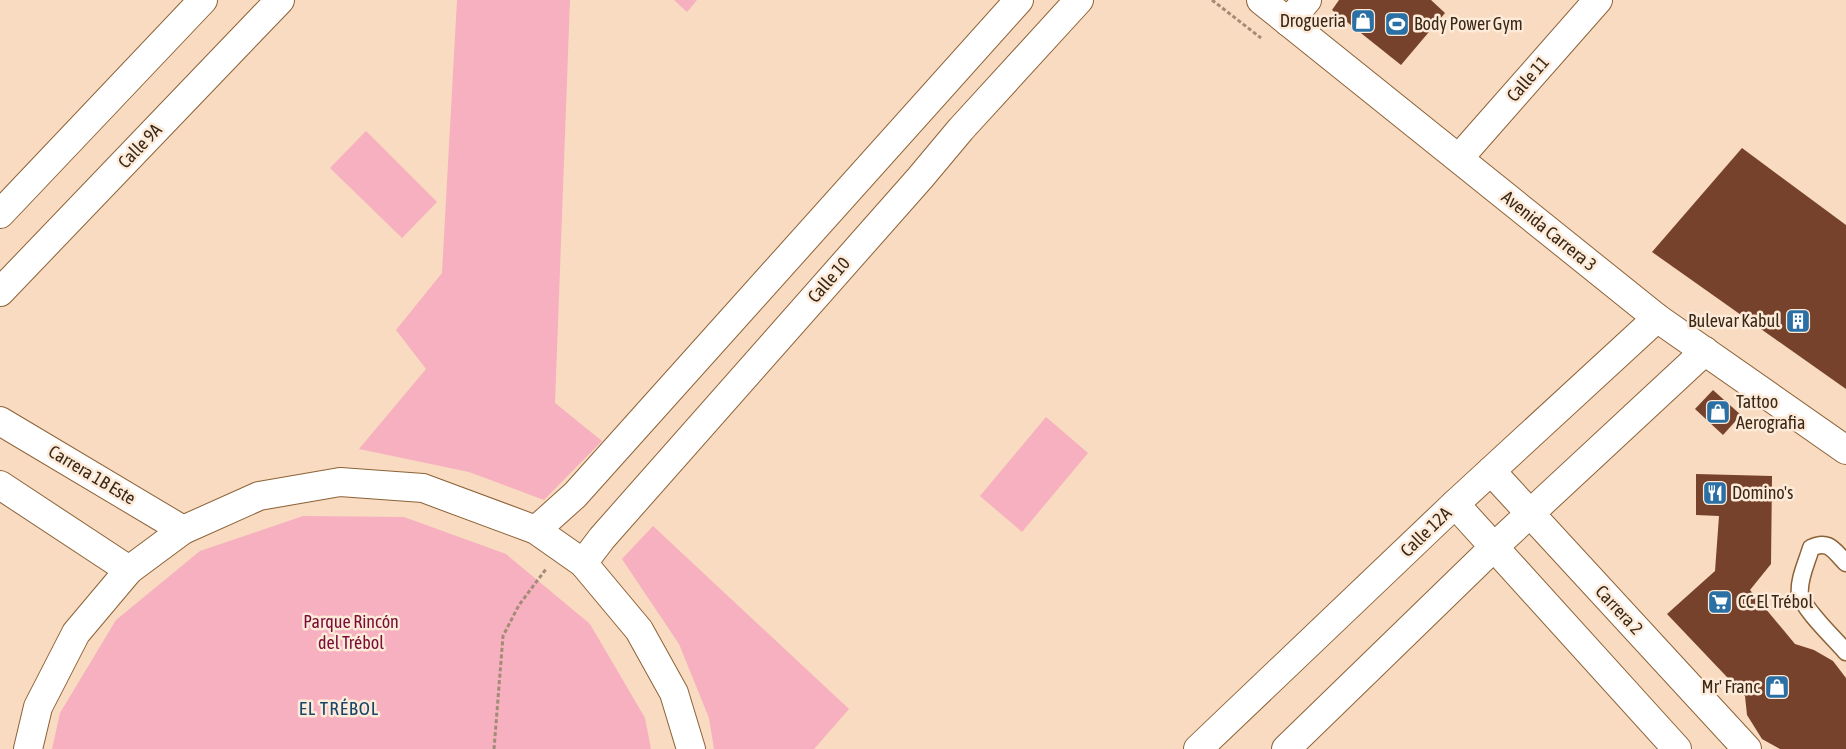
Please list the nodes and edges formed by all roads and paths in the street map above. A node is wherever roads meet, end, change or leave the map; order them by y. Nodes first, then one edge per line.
1 (203, 0) edge
2 (280, 0) edge
3 (1019, 0) edge
4 (1079, 0) edge
5 (1261, 0) edge
6 (1307, 0) edge
7 (1598, 0) edge
8 (1288, 22) junction
9 (1459, 158) junction
10 (0, 214) edge
11 (0, 292) edge
12 (1657, 318) junction
13 (1705, 351) junction
14 (0, 421) edge
15 (1846, 450) edge
16 (1490, 471) junction
17 (0, 485) edge
18 (1455, 504) junction
19 (1530, 513) junction
20 (183, 530) junction
21 (536, 530) junction
22 (1494, 547) junction
23 (561, 548) junction
24 (583, 564) junction
25 (1846, 564) edge
26 (129, 570) junction
27 (1846, 652) edge
28 (28, 749) edge
29 (494, 749) edge
30 (690, 749) edge
31 (1198, 749) edge
32 (1286, 749) edge
33 (1677, 749) edge
34 (1747, 749) edge

1 - 10 street
2 - 11 street, Calle 9A
3 - 21 street
4 - 24 street, Calle 10
5 - 8 street, Avenida Carrera 3
6 - 8 street
7 - 9 street, Calle 11
8 - 9 street, Avenida Carrera 3
9 - 12 street, Avenida Carrera 3
12 - 13 street, Avenida Carrera 3
12 - 16 street, Calle 12A
13 - 15 street, Avenida Carrera 3
13 - 19 street
14 - 20 street, Carrera 1B Este
16 - 18 street, Calle 12A
16 - 19 street, Carrera 2
17 - 26 street
18 - 22 street
18 - 31 street, Calle 12A
19 - 22 street
19 - 34 street, Carrera 2
20 - 21 street
20 - 26 street
21 - 23 street
22 - 32 street
22 - 33 street
23 - 24 street
23 - 29 path
24 - 30 street
25 - 27 lane
26 - 28 street

